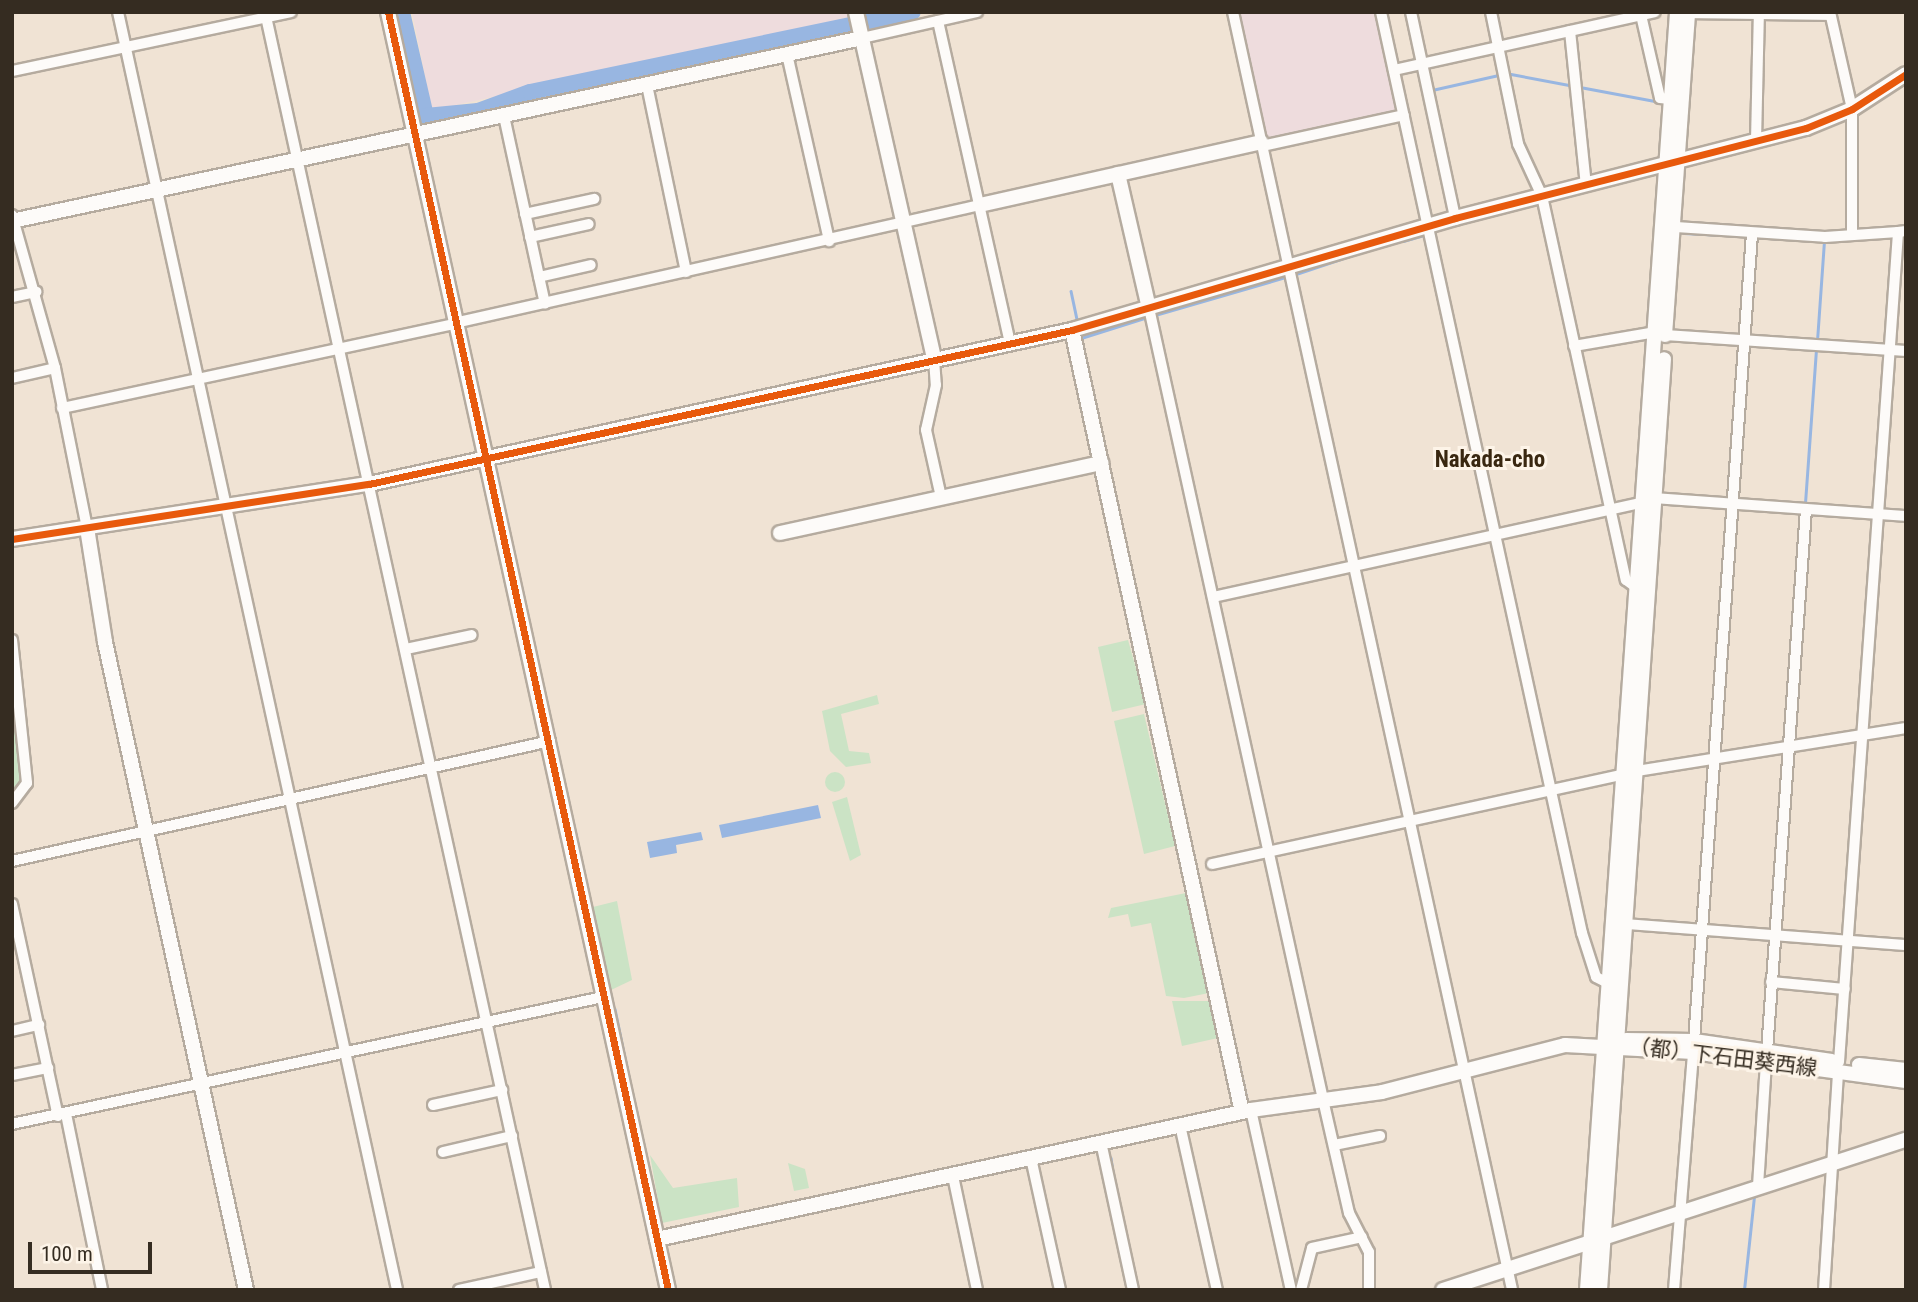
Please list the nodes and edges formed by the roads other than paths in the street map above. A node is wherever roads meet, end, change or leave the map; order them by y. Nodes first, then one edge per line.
1 (118, 12) edge
2 (291, 12) edge
3 (388, 12) edge
4 (977, 12) edge
5 (1233, 12) edge
6 (1381, 12) edge
7 (1411, 12) edge
8 (1491, 12) edge
9 (1655, 12) edge
10 (1677, 12) edge
11 (1688, 12) edge
12 (857, 13) edge
13 (1759, 13) edge
14 (1830, 14) edge
15 (266, 15) edge
16 (1641, 15) junction
17 (938, 21) junction
18 (1570, 31) junction
19 (862, 38) junction
20 (1498, 47) junction
21 (125, 49) junction
22 (787, 54) junction
23 (1423, 64) junction
24 (1394, 70) junction
25 (12, 71) edge
26 (1906, 74) edge
27 (647, 85) junction
28 (1670, 99) junction
29 (1852, 109) junction
30 (1404, 115) junction
31 (504, 116) junction
32 (418, 134) junction
33 (1756, 141) junction
34 (1262, 144) junction
35 (297, 161) junction
36 (1673, 162) junction
37 (1118, 174) junction
38 (1586, 185) junction
39 (156, 191) junction
40 (1542, 196) junction
41 (594, 199) dead end
42 (979, 205) junction
43 (525, 214) junction
44 (1455, 218) junction
45 (13, 219) edge
46 (589, 224) dead end
47 (903, 225) junction
48 (1428, 226) junction
49 (1676, 227) junction
50 (1902, 232) edge
51 (1752, 234) junction
52 (1852, 234) junction
53 (530, 237) junction
54 (829, 241) junction
55 (591, 265) dead end
56 (1289, 268) junction
57 (687, 272) junction
58 (539, 277) junction
59 (36, 292) junction
60 (12, 297) edge
61 (545, 304) junction
62 (1149, 308) junction
63 (463, 321) junction
64 (1068, 334) junction
65 (1661, 334) junction
66 (1743, 340) junction
67 (1010, 342) junction
68 (1574, 346) junction
69 (338, 348) junction
70 (1891, 350) junction
71 (1906, 351) edge
72 (934, 359) junction
73 (55, 368) junction
74 (12, 378) edge
75 (197, 380) junction
76 (62, 408) junction
77 (490, 458) junction
78 (1101, 463) junction
79 (369, 484) junction
80 (941, 498) junction
81 (1650, 500) junction
82 (1732, 503) junction
83 (224, 505) junction
84 (1806, 509) junction
85 (1609, 510) junction
86 (1878, 514) junction
87 (1906, 516) edge
88 (87, 528) junction
89 (780, 533) dead end
90 (1495, 535) junction
91 (12, 540) edge
92 (1354, 566) junction
93 (1637, 588) junction
94 (1213, 597) junction
95 (472, 635) dead end
96 (12, 640) edge
97 (406, 649) junction
98 (1906, 728) edge
99 (1862, 735) junction
100 (550, 741) junction
101 (1787, 745) junction
102 (1714, 758) junction
103 (430, 767) junction
104 (1632, 773) junction
105 (1550, 790) junction
106 (289, 799) junction
107 (12, 803) edge
108 (1410, 821) junction
109 (145, 830) junction
110 (1269, 850) junction
111 (12, 861) edge
112 (1212, 864) dead end
113 (12, 904) edge
114 (1626, 924) junction
115 (1704, 930) junction
116 (1775, 936) junction
117 (1848, 940) junction
118 (1906, 945) edge
119 (1771, 982) junction
120 (1610, 984) junction
121 (1845, 989) junction
122 (603, 997) junction
123 (486, 1022) junction
124 (39, 1025) junction
125 (12, 1031) edge
126 (1612, 1044) junction
127 (1694, 1047) junction
128 (344, 1052) junction
129 (1766, 1056) junction
130 (1838, 1067) junction
131 (48, 1068) junction
132 (1906, 1070) edge
133 (12, 1074) edge
134 (1465, 1074) junction
135 (1906, 1081) edge
136 (200, 1084) junction
137 (502, 1090) junction
138 (1324, 1104) junction
139 (433, 1105) dead end
140 (1247, 1111) junction
141 (62, 1115) junction
142 (12, 1124) edge
143 (1180, 1125) junction
144 (512, 1136) junction
145 (1380, 1136) dead end
146 (1906, 1140) edge
147 (1101, 1142) junction
148 (1334, 1146) junction
149 (443, 1152) dead end
150 (1031, 1158) junction
151 (1832, 1163) junction
152 (953, 1176) junction
153 (1758, 1186) junction
154 (1683, 1212) junction
155 (1362, 1237) junction
156 (657, 1239) junction
157 (1598, 1240) junction
158 (1508, 1269) junction
159 (541, 1272) junction
160 (102, 1290) edge
161 (246, 1290) edge
162 (397, 1290) edge
163 (459, 1290) edge
164 (545, 1290) edge
165 (668, 1290) edge
166 (978, 1290) edge
167 (1060, 1290) edge
168 (1133, 1290) edge
169 (1217, 1290) edge
170 (1291, 1290) edge
171 (1301, 1290) edge
172 (1369, 1290) edge
173 (1443, 1290) edge
174 (1512, 1290) edge
175 (1587, 1290) edge
176 (1600, 1290) edge
177 (1674, 1290) edge
178 (1824, 1290) edge

1 - 21 street
2 - 15 street
3 - 32 street
4 - 17 street
5 - 34 street
6 - 24 street
7 - 23 street
8 - 20 street
9 - 16 street
10 - 28 street
11 - 13 street
11 - 36 street
12 - 19 street
13 - 14 street
13 - 33 street
14 - 29 street
15 - 21 street
15 - 35 street
16 - 18 street
16 - 28 street
17 - 19 street
17 - 42 street
18 - 20 street
18 - 38 street
19 - 22 street
19 - 47 street
20 - 23 street
20 - 40 street
21 - 25 street
21 - 39 street
22 - 27 street
22 - 54 street
23 - 24 street
23 - 44 street
24 - 30 street
26 - 29 street
27 - 31 street
27 - 57 street
28 - 36 street
29 - 33 street
29 - 52 street
30 - 34 street
30 - 48 street
31 - 32 street
31 - 43 street
32 - 35 street
32 - 63 street
33 - 36 street
34 - 37 street
34 - 56 street
35 - 39 street
35 - 69 street
36 - 38 street
36 - 49 street
36 - 65 street
37 - 42 street
37 - 62 street
38 - 40 street
39 - 45 street
39 - 75 street
40 - 44 street
40 - 68 street
41 - 43 street
42 - 47 street
42 - 67 street
43 - 53 street
44 - 48 street
45 - 59 street
46 - 53 street
47 - 54 street
47 - 72 street
48 - 56 street
48 - 90 street
49 - 51 street
49 - 65 street
50 - 52 street
50 - 70 street
51 - 52 street
51 - 66 street
53 - 58 street
54 - 57 street
55 - 58 street
56 - 62 street
56 - 92 street
57 - 61 street
58 - 61 street
59 - 60 street
59 - 73 street
61 - 63 street
62 - 64 street
62 - 94 street
63 - 69 street
63 - 77 street
64 - 67 street
64 - 78 street
65 - 66 street
65 - 68 street
65 - 81 street
66 - 70 street
66 - 82 street
67 - 72 street
68 - 85 street
69 - 75 street
69 - 79 street
70 - 71 street
70 - 86 street
72 - 77 street
72 - 80 street
73 - 74 street
73 - 76 street
75 - 76 street
75 - 83 street
76 - 88 street
77 - 79 street
77 - 100 street
78 - 80 street
78 - 140 street
79 - 83 street
79 - 97 street
80 - 89 street
81 - 82 street
81 - 85 street
81 - 93 street
81 - 104 street
82 - 84 street
82 - 102 street
83 - 88 street
83 - 106 street
84 - 86 street
84 - 101 street
85 - 90 street
85 - 93 street
86 - 87 street
86 - 99 street
88 - 91 street
88 - 109 street
90 - 92 street
90 - 105 street
92 - 94 street
92 - 108 street
93 - 104 street
94 - 110 street
95 - 97 street
96 - 107 street
97 - 103 street
98 - 99 street
99 - 101 street
99 - 117 street
100 - 103 street
100 - 122 street
101 - 102 street
101 - 116 street
102 - 104 street
102 - 115 street
103 - 106 street
103 - 123 street
104 - 105 street
104 - 114 street
104 - 120 street
105 - 108 street
105 - 120 street
106 - 109 street
106 - 128 street
108 - 110 street
108 - 134 street
109 - 111 street
109 - 136 street
110 - 112 street
110 - 138 street
113 - 124 street
114 - 115 street
114 - 126 street
115 - 116 street
115 - 127 street
116 - 117 street
116 - 119 street
117 - 118 street
117 - 121 street
119 - 121 street
119 - 129 street
120 - 126 street
121 - 130 street
122 - 123 street
122 - 156 street
123 - 128 street
123 - 137 street
124 - 125 street
124 - 131 street
126 - 127 street, （都）下石田葵西線
126 - 134 street, （都）下石田葵西線
126 - 157 street
127 - 129 street, （都）下石田葵西線
127 - 154 street
128 - 136 street
128 - 162 street
129 - 130 street, （都）下石田葵西線
129 - 153 street
130 - 132 street, （都）下石田葵西線
130 - 135 street, （都）下石田葵西線
130 - 151 street
131 - 133 street
131 - 141 street
134 - 138 street, （都）下石田葵西線
134 - 158 street
136 - 141 street
136 - 161 street
137 - 139 street
137 - 144 street
138 - 140 street, （都）下石田葵西線
138 - 148 street
140 - 143 street, （都）下石田葵西線
140 - 170 street
141 - 142 street
141 - 160 street
143 - 147 street, （都）下石田葵西線
143 - 169 street
144 - 149 street
144 - 159 street
145 - 148 street
146 - 151 street
147 - 150 street, （都）下石田葵西線
147 - 168 street
148 - 155 street
150 - 152 street, （都）下石田葵西線
150 - 167 street
151 - 153 street
151 - 178 street
152 - 156 street, （都）下石田葵西線
152 - 166 street
153 - 154 street
154 - 157 street
154 - 177 street
155 - 171 street
155 - 172 street
156 - 165 street
157 - 158 street
157 - 175 street
157 - 176 street
158 - 173 street
158 - 174 street
159 - 163 street
159 - 164 street

